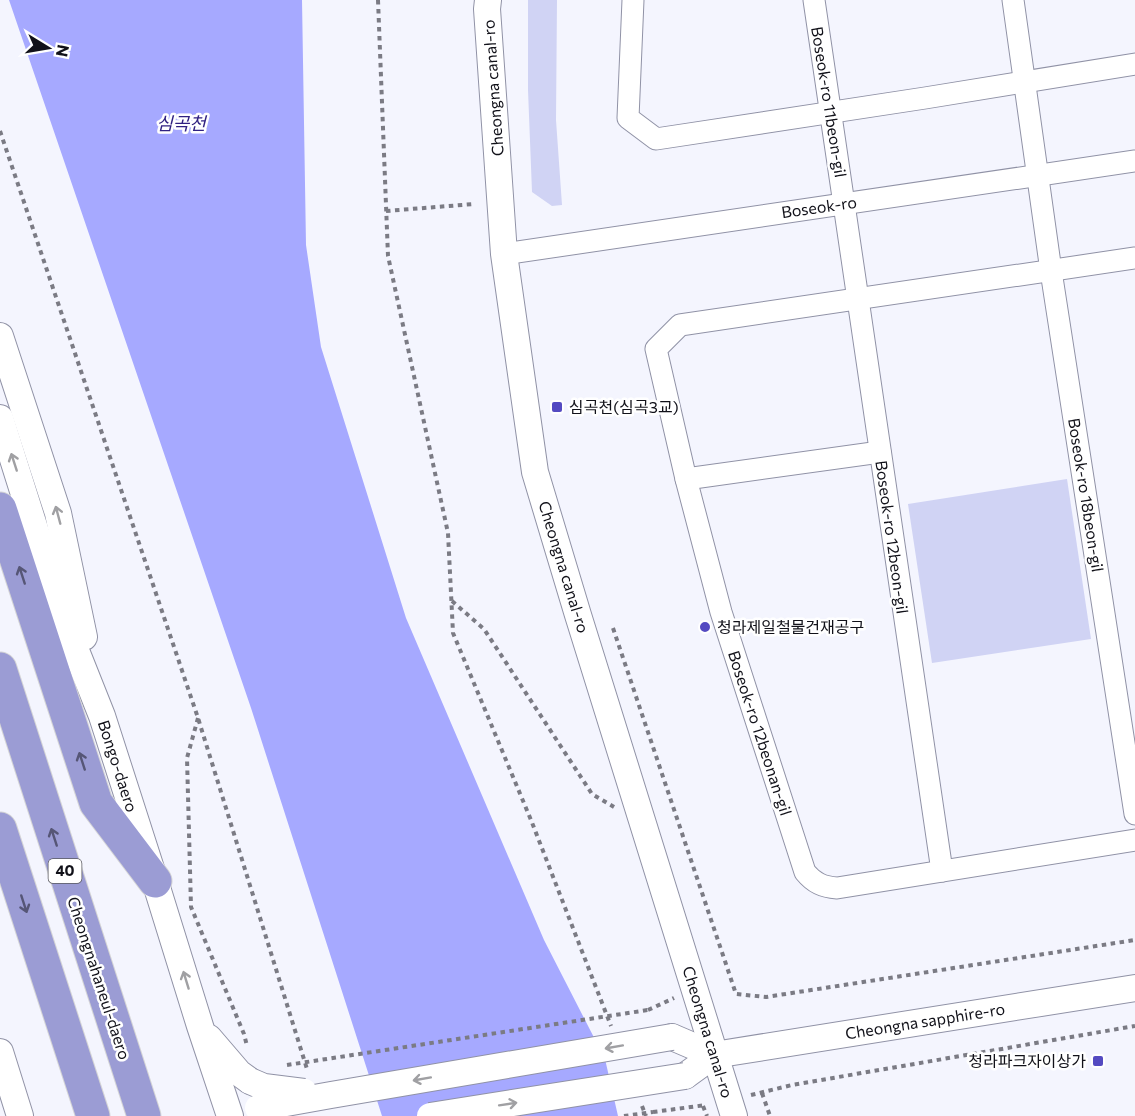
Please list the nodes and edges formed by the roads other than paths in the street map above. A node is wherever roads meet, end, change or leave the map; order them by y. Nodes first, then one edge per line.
1 (488, 0) edge
2 (633, 0) edge
3 (814, 0) edge
4 (1013, 0) edge
5 (1135, 64) edge
6 (1025, 83) junction
7 (831, 112) junction
8 (1135, 161) edge
9 (1038, 175) junction
10 (844, 203) junction
11 (504, 254) junction
12 (1135, 258) edge
13 (1051, 271) junction
14 (858, 298) junction
15 (0, 336) edge
16 (0, 418) edge
17 (880, 452) junction
18 (686, 479) junction
19 (0, 509) edge
20 (0, 669) edge
21 (102, 716) junction
22 (1135, 814) edge
23 (0, 829) edge
24 (1135, 840) edge
25 (942, 871) junction
26 (155, 881) junction
27 (1135, 988) edge
28 (200, 1026) junction
29 (0, 1052) edge
30 (714, 1055) junction
31 (331, 1095) junction
32 (88, 1103) edge
33 (255, 1112) edge
34 (20, 1116) edge
35 (144, 1116) edge
36 (230, 1116) edge
37 (430, 1116) edge
38 (734, 1116) edge

1 - 11 street, Cheongna canal-ro
2 - 7 street
3 - 7 street, Boseok-ro 11beon-gil
4 - 6 street, Boseok-ro 18beon-gil
5 - 6 street
6 - 7 street
6 - 9 street, Boseok-ro 18beon-gil
7 - 10 street, Boseok-ro 11beon-gil
8 - 9 street, Boseok-ro
9 - 10 street, Boseok-ro
9 - 13 street, Boseok-ro 18beon-gil
10 - 11 street, Boseok-ro
10 - 14 street, Boseok-ro 12beon-gil
11 - 30 street, Cheongna canal-ro
12 - 13 street
13 - 14 street
13 - 22 street, Boseok-ro 18beon-gil
14 - 17 street, Boseok-ro 12beon-gil
14 - 18 street, Boseok-ro 12beonan-gil
21 -> 15 street
21 -> 16 street, Bongo-daero
17 - 18 street
17 - 25 street, Boseok-ro 12beon-gil
18 - 25 street, Boseok-ro 12beonan-gil
26 -> 19 highway
35 -> 20 highway, Cheongnahaneul-daero / 40
21 - 26 street, Bongo-daero
23 -> 32 highway
24 - 25 street, Boseok-ro 12beonan-gil
28 -> 26 street, Bongo-daero
27 - 30 street, Cheongna sapphire-ro
28 - 31 street, bridge
28 - 36 street, Bongo-daero
29 - 34 street
30 -> 31 street, bridge
37 -> 30 street, bridge
30 - 38 street, Cheongna canal-ro
31 - 33 street, bridge

